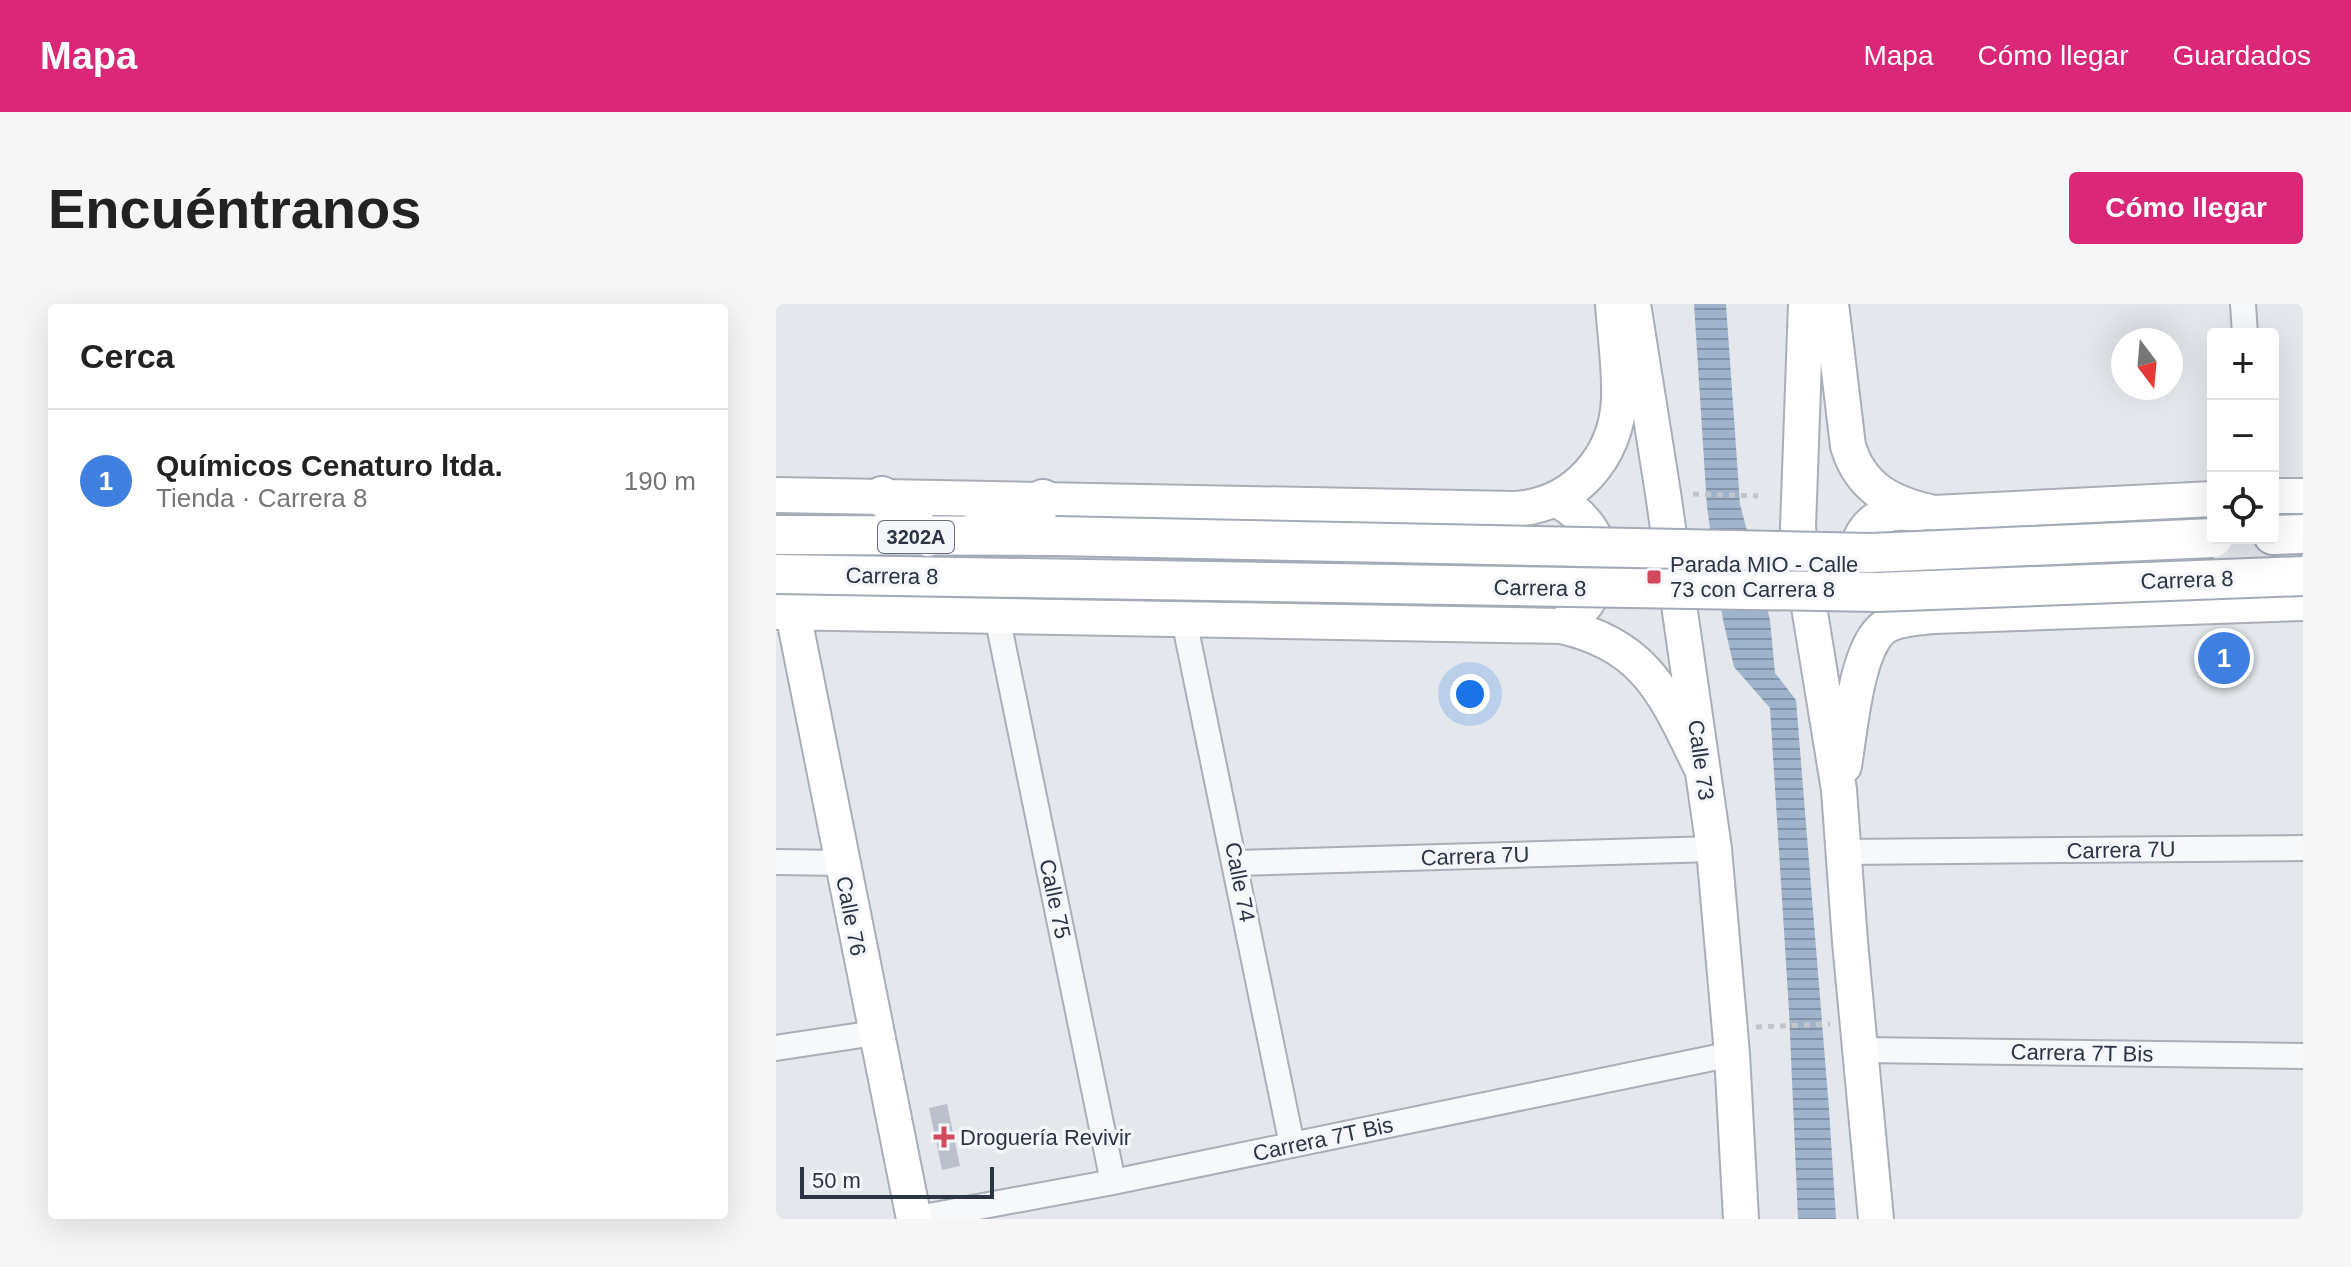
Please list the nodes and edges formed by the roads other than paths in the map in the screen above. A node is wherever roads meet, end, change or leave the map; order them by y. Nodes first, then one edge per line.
1 (1613, 304) edge
2 (1633, 304) edge
3 (1806, 304) edge
4 (1831, 304) edge
5 (2243, 304) edge
6 (2245, 328) edge
7 (776, 495) edge
8 (882, 496) junction
9 (2279, 496) edge
10 (2303, 496) edge
11 (1043, 499) junction
12 (2207, 499) edge
13 (1558, 500) junction
14 (1934, 513) junction
15 (2303, 534) edge
16 (776, 535) edge
17 (2279, 535) edge
18 (968, 536) junction
19 (928, 537) junction
20 (2207, 538) edge
21 (776, 574) edge
22 (2303, 576) edge
23 (2303, 603) edge
24 (784, 612) edge
25 (997, 616) junction
26 (1934, 616) junction
27 (1184, 620) junction
28 (1561, 626) junction
29 (1703, 771) junction
30 (1839, 790) junction
31 (2303, 848) edge
32 (1714, 849) junction
33 (1844, 852) junction
34 (776, 862) edge
35 (841, 863) junction
36 (1236, 863) junction
37 (875, 1033) junction
38 (776, 1048) edge
39 (1861, 1050) junction
40 (1732, 1054) junction
41 (2303, 1056) edge
42 (1292, 1145) junction
43 (1113, 1182) junction
44 (914, 1219) edge
45 (1741, 1219) edge
46 (1876, 1219) edge

1 - 13 street
2 - 29 street, Calle 73
3 - 30 street
4 - 14 street
5 - 6 street
7 - 8 street
8 - 11 street
8 - 19 main road
9 - 10 street
11 - 13 street
11 - 18 main road
12 - 14 street
13 - 28 street
14 - 26 street
15 - 17 main road
16 - 19 main road, Carrera 8 / 3202A
18 - 19 main road, Carrera 8 / 3202A
18 - 20 main road, Carrera 8 / 3202A, bridge
21 - 22 main road, Carrera 8 / 3202A, bridge
23 - 26 street, Carrera 8
24 - 25 street, Carrera 8
24 - 35 street, Calle 76
25 - 27 street, Carrera 8
25 - 43 street, Calle 75
26 - 30 street, Carrera 8
27 - 28 street, Carrera 8
27 - 36 street, Calle 74
28 - 29 street, Carrera 8
29 - 32 street, Calle 73
30 - 33 street
31 - 33 street, Carrera 7U
32 - 36 street, Carrera 7U
32 - 40 street, Calle 73
33 - 39 street
34 - 35 street
35 - 37 street, Calle 76
36 - 42 street, Calle 74
37 - 38 street
37 - 44 street, Calle 76
39 - 41 street, Carrera 7T Bis
39 - 46 street
40 - 42 street, Carrera 7T Bis
40 - 45 street, Calle 73
42 - 43 street, Carrera 7T Bis
43 - 44 street, Carrera 7T Bis

